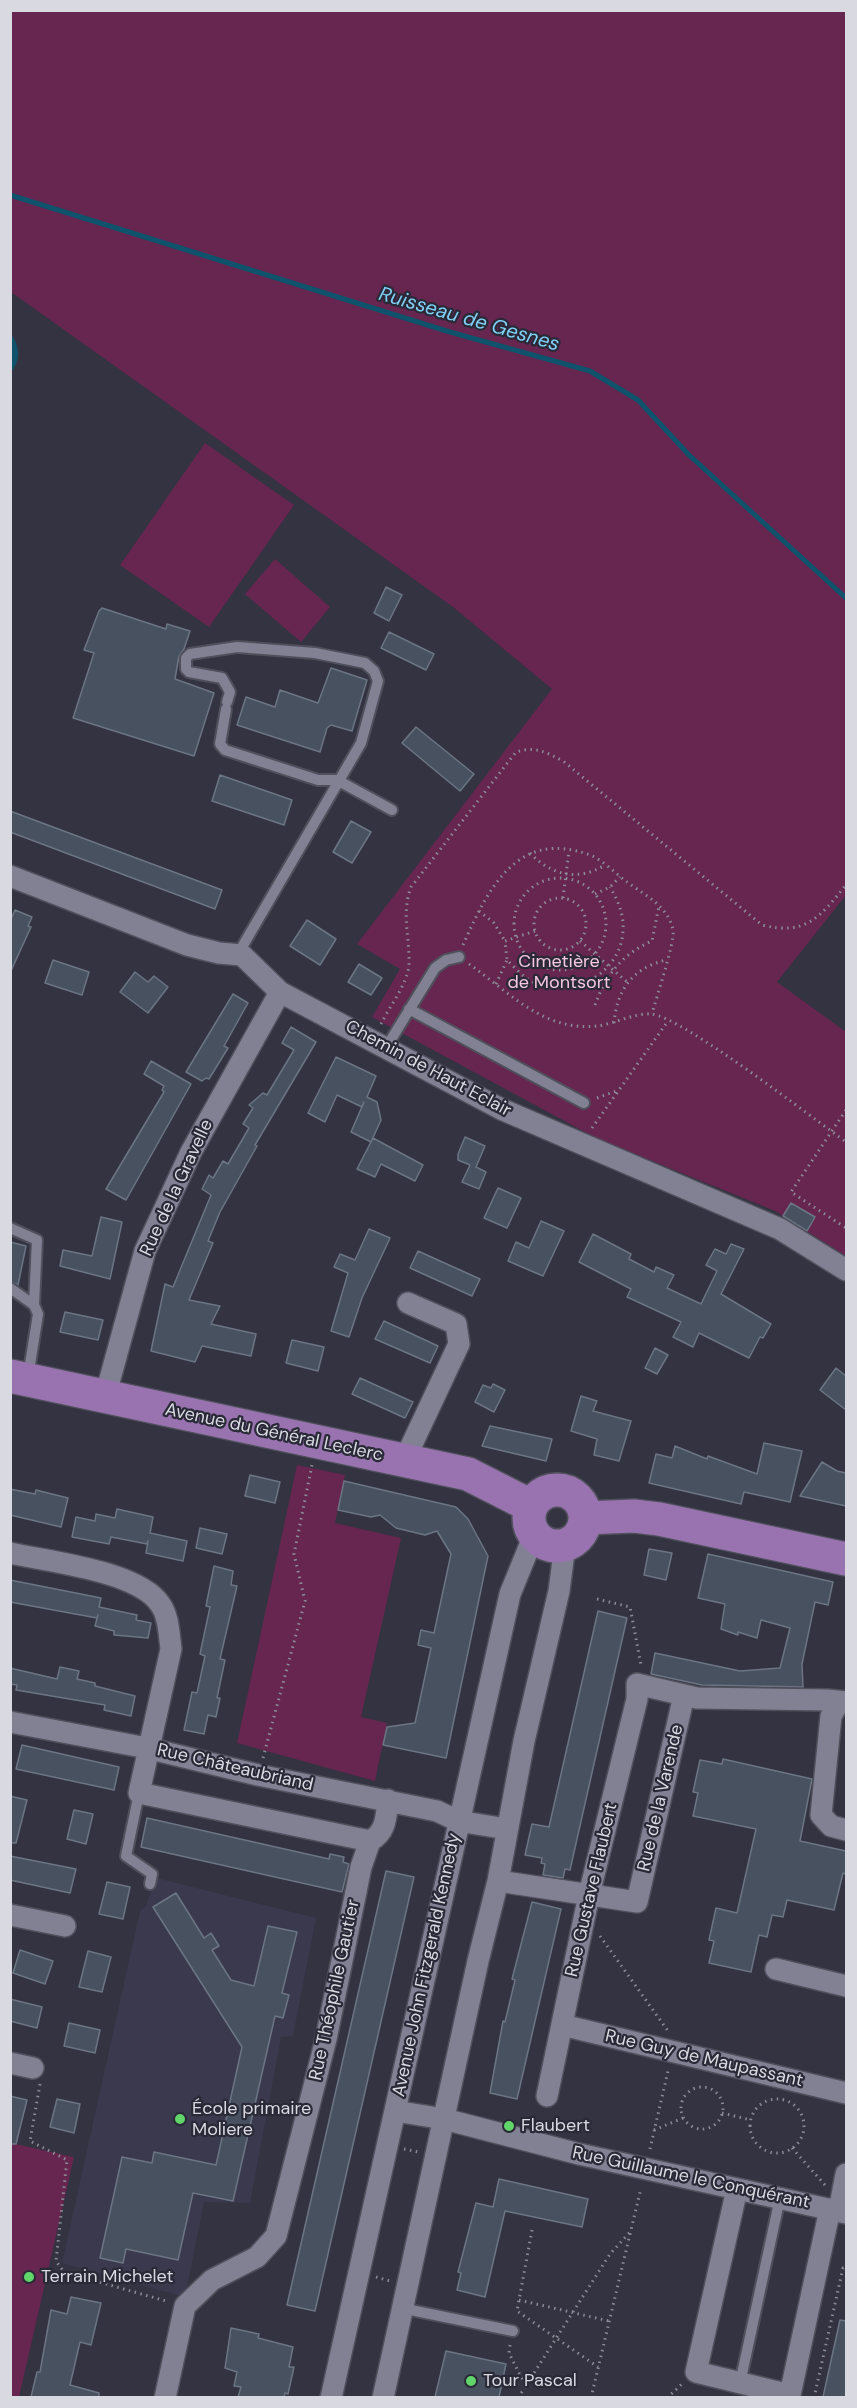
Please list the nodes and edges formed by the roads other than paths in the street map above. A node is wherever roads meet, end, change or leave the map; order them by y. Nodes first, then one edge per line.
1 (337, 780) junction
2 (392, 810) dead end
3 (10, 876) edge
4 (238, 954) junction
5 (459, 957) road end
6 (280, 992) junction
7 (409, 1009) junction
8 (382, 1039) junction
9 (584, 1103) road end
10 (10, 1228) edge
11 (846, 1270) edge
12 (10, 1288) edge
13 (408, 1303) dead end
14 (34, 1305) junction
15 (19, 1378) edge
16 (105, 1397) junction
17 (404, 1461) junction
18 (585, 1518) junction
19 (533, 1520) junction
20 (565, 1545) junction
21 (10, 1553) edge
22 (846, 1559) edge
23 (684, 1695) junction
24 (843, 1702) edge
25 (10, 1722) edge
26 (147, 1748) junction
27 (139, 1793) junction
28 (388, 1800) junction
29 (458, 1821) junction
30 (507, 1829) junction
31 (846, 1830) edge
32 (370, 1841) junction
33 (498, 1881) junction
34 (150, 1884) dead end
35 (589, 1895) junction
36 (10, 1915) edge
37 (65, 1926) dead end
38 (776, 1969) dead end
39 (846, 1986) edge
40 (562, 2025) junction
41 (10, 2063) edge
42 (33, 2068) road end
43 (846, 2093) edge
44 (547, 2096) dead end
45 (395, 2111) junction
46 (444, 2119) junction
47 (737, 2189) junction
48 (780, 2198) junction
49 (841, 2200) edge
50 (401, 2308) junction
51 (513, 2331) road end
52 (740, 2383) junction
53 (169, 2396) edge
54 (789, 2396) edge
55 (331, 2397) edge
56 (383, 2397) edge

1 - 1 lane
1 - 2 lane
1 - 4 lane
3 - 4 street
4 - 6 street, Chemin de Haut Eclair
5 - 7 lane
6 - 8 street, Chemin de Haut Eclair
6 - 16 street, Rue de la Gravelle
7 - 8 lane
7 - 9 lane
8 - 11 street, Chemin de Haut Eclair
10 - 14 lane
12 - 14 lane
13 - 17 street
14 - 15 lane
15 - 16 main road, Avenue du Général Leclerc
16 - 17 main road, Avenue du Général Leclerc
17 - 19 main road, Avenue du Général Leclerc
18 - 19 main road
18 - 20 main road
18 - 22 main road
19 - 20 main road
19 - 29 street, Avenue John Fitzgerald Kennedy
20 - 30 street
21 - 26 street
23 - 24 street
23 - 35 street, Rue de la Varende
23 - 35 street, Rue Gustave Flaubert
24 - 31 street
25 - 26 street, Rue Châteaubriand
26 - 27 street
26 - 28 street, Rue Châteaubriand
27 - 32 street
27 - 34 lane
28 - 29 street, Rue Châteaubriand
28 - 32 street, Rue Théophile Gautier
29 - 30 street, Rue Châteaubriand
29 - 45 street, Avenue John Fitzgerald Kennedy
30 - 33 street
32 - 53 street, Rue Théophile Gautier
33 - 35 street
33 - 46 street
35 - 40 street, Rue Gustave Flaubert
36 - 37 street
38 - 39 street
40 - 43 street, Rue Guy de Maupassant
40 - 44 street, Rue Gustave Flaubert
41 - 42 street
45 - 46 street, Rue Guillaume le Conquérant
45 - 55 street, Avenue John Fitzgerald Kennedy
46 - 47 street, Rue Guillaume le Conquérant
46 - 50 street
47 - 48 street, Rue Guillaume le Conquérant
47 - 52 street
48 - 49 street, Rue Guillaume le Conquérant
48 - 52 lane
49 - 54 street
50 - 51 lane
50 - 56 street
52 - 54 street

